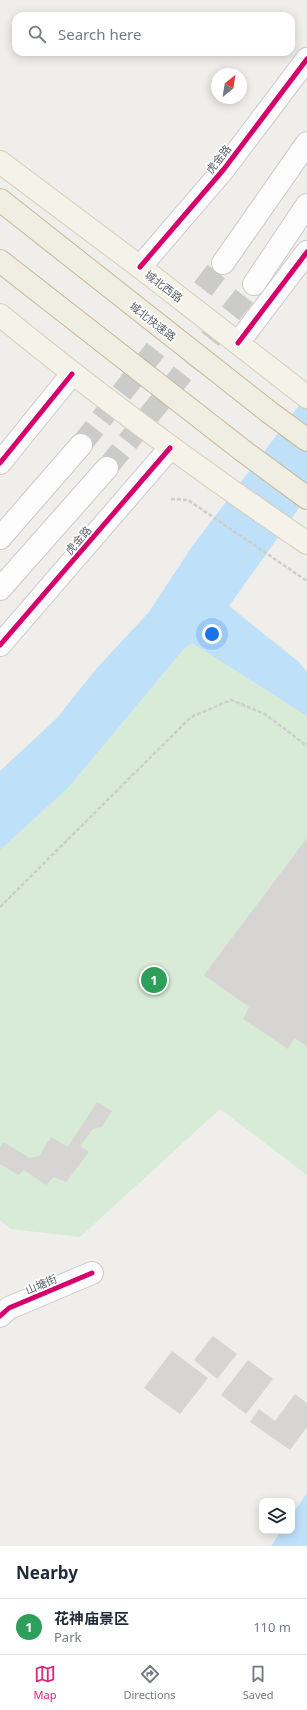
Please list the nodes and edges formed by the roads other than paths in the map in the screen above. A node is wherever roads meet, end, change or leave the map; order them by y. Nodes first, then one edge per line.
1 (307, 59) edge
2 (307, 143) edge
3 (0, 162) edge
4 (0, 200) edge
5 (307, 205) edge
6 (307, 252) edge
7 (0, 261) edge
8 (223, 263) tunnel mouth
9 (140, 267) junction
10 (254, 284) tunnel mouth
11 (0, 315) edge
12 (238, 343) junction
13 (72, 374) junction
14 (299, 391) edge
15 (307, 440) edge
16 (81, 445) tunnel mouth
17 (170, 448) junction
18 (0, 463) edge
19 (107, 468) tunnel mouth
20 (307, 498) edge
21 (0, 538) edge
22 (301, 539) edge
23 (0, 589) edge
24 (0, 645) edge
25 (92, 1273) dead end
26 (0, 1316) edge

1 - 9 street, 虎金路
2 - 8 street
3 - 9 main road, 城北西路
4 - 15 highway, 城北快速路
5 - 10 street
6 - 12 street
7 - 20 highway
9 - 12 main road, 城北西路
11 - 13 main road
12 - 14 main road, 城北西路
13 - 17 main road
13 - 18 street
16 - 21 street
17 - 22 main road
17 - 24 street, 虎金路
19 - 23 street
25 - 26 street, 山塘街

